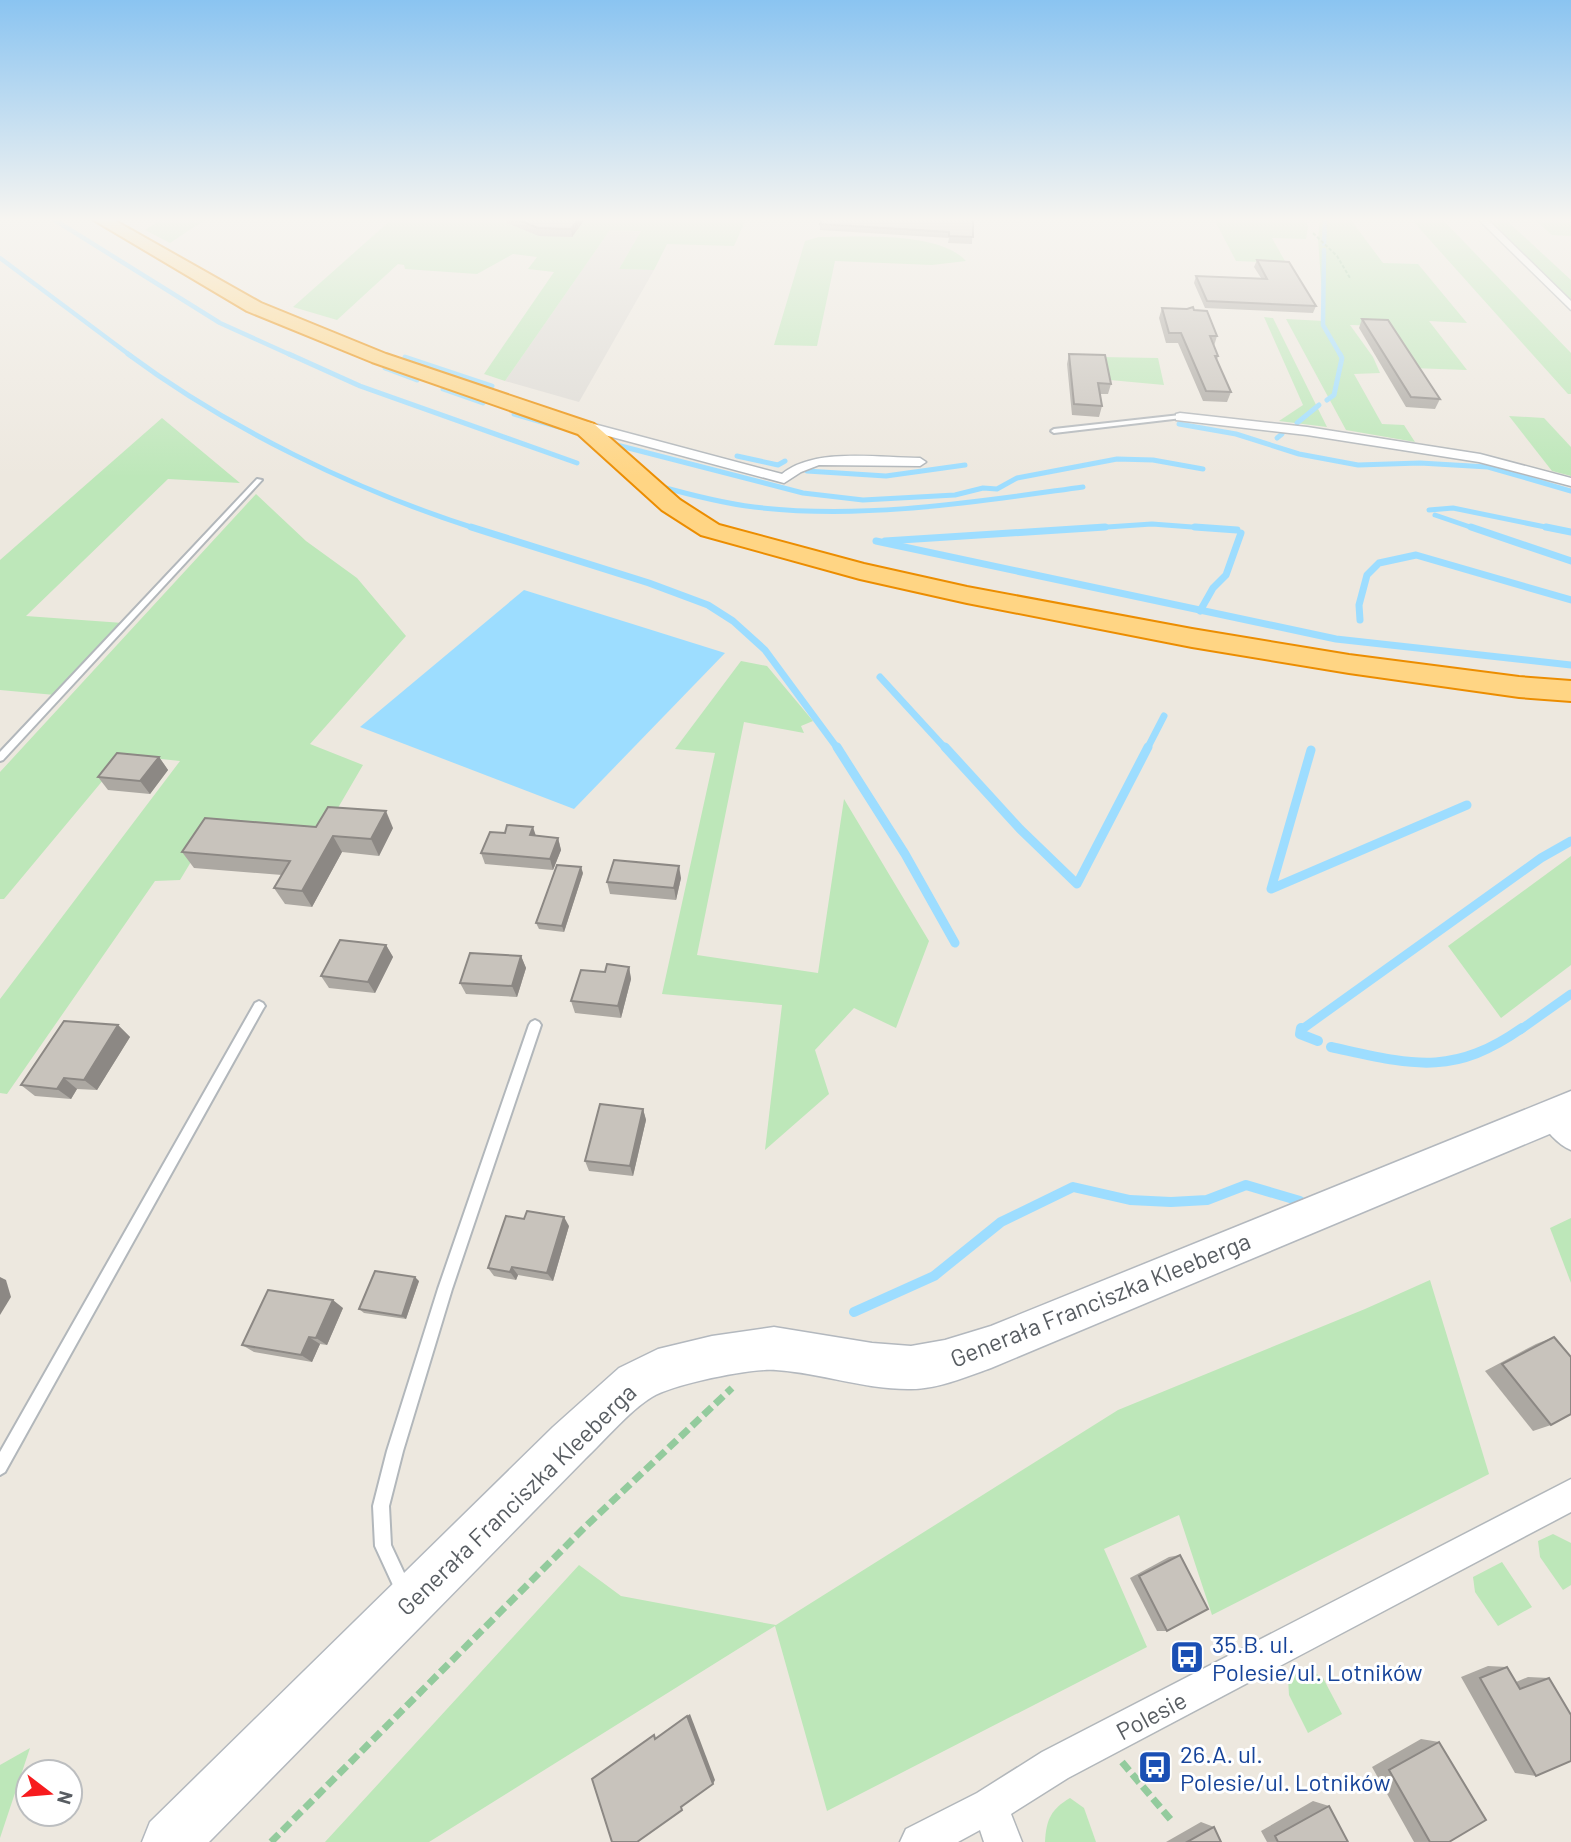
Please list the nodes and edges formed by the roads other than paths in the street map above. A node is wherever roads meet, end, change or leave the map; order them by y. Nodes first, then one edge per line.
1 (250, 305) edge
2 (1181, 417) joint
3 (575, 423) junction
4 (1054, 431) dead end
5 (920, 461) dead end
6 (260, 480) dead end
7 (1571, 482) edge
8 (1571, 691) edge
9 (0, 758) edge
10 (259, 1006) dead end
11 (535, 1025) dead end
12 (1564, 1121) edge
13 (0, 1466) edge
14 (1571, 1495) edge
15 (410, 1602) junction
16 (990, 1807) junction
17 (170, 1842) edge
18 (919, 1842) edge
19 (1003, 1842) edge

1 - 3 highway
2 - 4 lane
2 - 7 street
3 - 5 street
3 - 8 highway
6 - 9 lane
10 - 13 lane
11 - 15 lane
12 - 15 main road, Generała Franciszka Kleeberga
14 - 16 street, Polesie
15 - 17 main road, Generała Franciszka Kleeberga
16 - 18 street, Polesie
16 - 19 street

